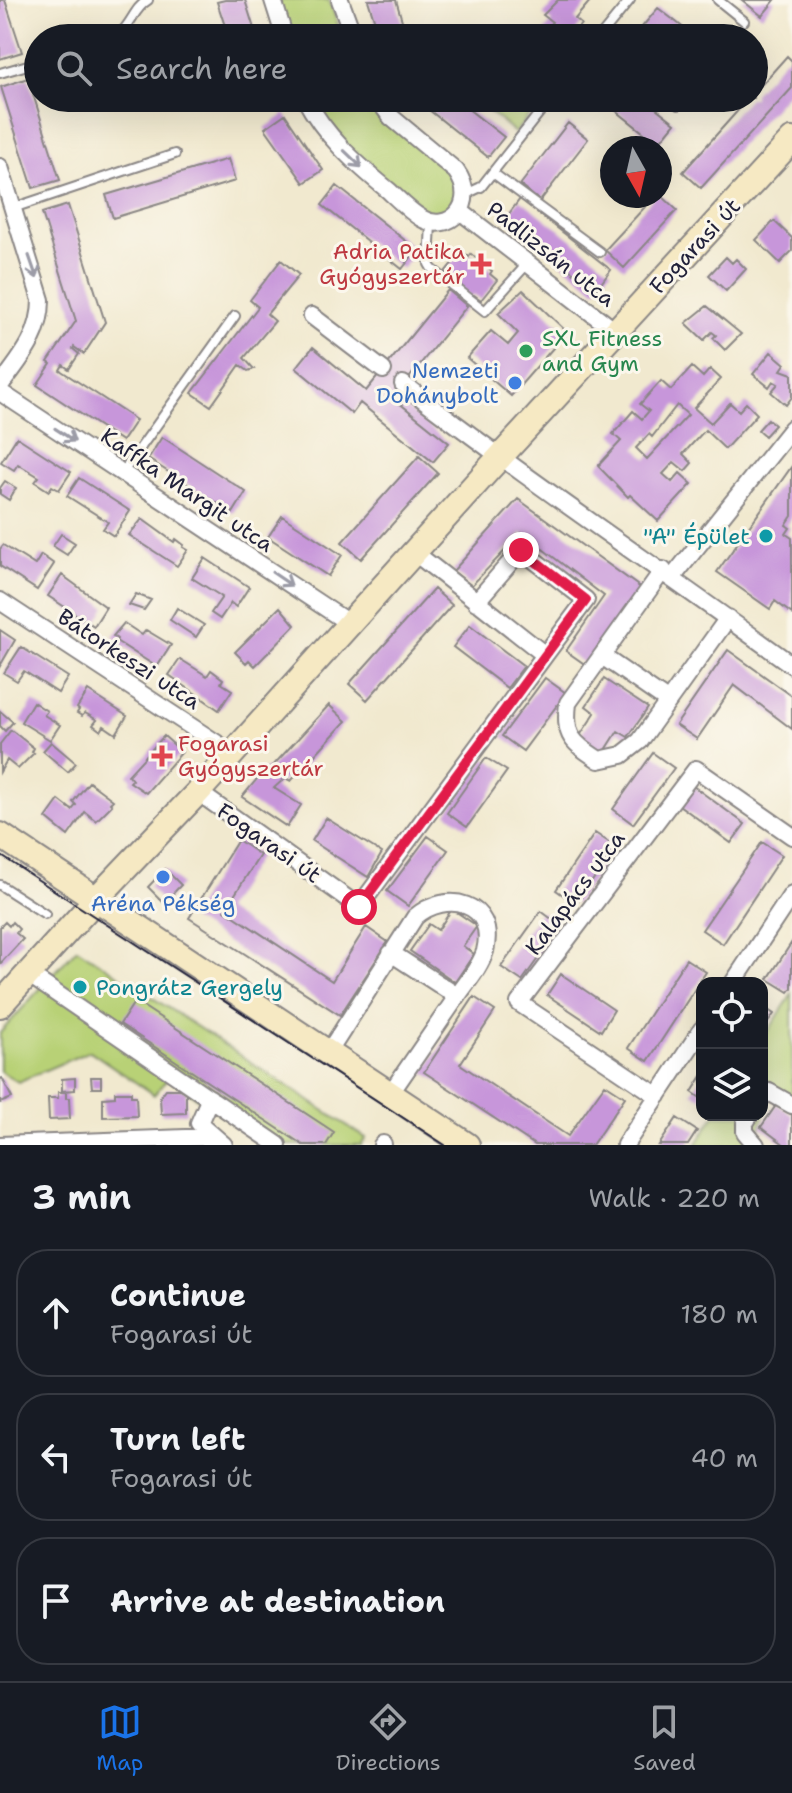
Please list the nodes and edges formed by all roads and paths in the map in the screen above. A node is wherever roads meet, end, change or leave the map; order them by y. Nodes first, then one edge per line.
1 (273, 0) edge
2 (340, 0) edge
3 (630, 0) edge
4 (718, 0) edge
5 (142, 2) edge
6 (744, 21) dead end
7 (130, 24) edge
8 (281, 24) edge
9 (349, 24) edge
10 (610, 24) edge
11 (24, 66) edge
12 (0, 73) edge
13 (313, 112) edge
14 (387, 112) edge
15 (540, 112) edge
16 (792, 140) edge
17 (175, 154) dead end
18 (0, 167) edge
19 (493, 173) junction
20 (466, 194) junction
21 (13, 208) junction
22 (460, 211) junction
23 (431, 222) junction
24 (600, 252) dead end
25 (528, 263) junction
26 (235, 316) dead end
27 (312, 316) dead end
28 (615, 331) junction
29 (383, 370) dead end
30 (408, 388) dead end
31 (0, 389) edge
32 (792, 428) edge
33 (500, 457) junction
34 (122, 473) junction
35 (415, 553) junction
36 (668, 574) junction
37 (0, 601) edge
38 (476, 602) junction
39 (728, 618) junction
40 (350, 624) junction
41 (545, 655) junction
42 (602, 656) junction
43 (792, 665) edge
44 (667, 701) junction
45 (233, 754) junction
46 (198, 792) junction
47 (0, 835) edge
48 (792, 836) edge
49 (0, 885) edge
50 (792, 894) edge
51 (97, 898) junction
52 (45, 914) dead end
53 (391, 953) junction
54 (28, 974) junction
55 (737, 977) edge
56 (457, 996) junction
57 (0, 1005) edge
58 (696, 1038) edge
59 (328, 1053) junction
60 (768, 1093) edge
61 (390, 1094) junction
62 (658, 1096) junction
63 (210, 1098) junction
64 (792, 1105) edge
65 (746, 1121) edge
66 (218, 1141) edge
67 (0, 1145) edge
68 (278, 1145) edge
69 (467, 1145) edge
70 (625, 1145) edge
71 (756, 1145) edge

1 - 8 street
2 - 9 street
3 - 10 lane
4 - 6 lane
5 - 7 lane
11 - 12 lane
13 -> 23 street
14 - 20 street, Padlizsán utca
15 - 19 lane
16 - 28 main road, Fogarasi út
17 - 21 lane
18 - 21 street
19 - 20 lane
19 - 24 lane
20 - 22 street, Padlizsán utca
21 -> 31 street
22 - 23 street, Padlizsán utca
22 - 25 street, Padlizsán utca
23 - 25 lane
25 - 28 street, Padlizsán utca
26 - 34 lane
27 - 29 street
28 - 33 main road, Fogarasi út
30 - 33 street
31 -> 34 street, Kaffka Margit utca
32 - 36 street
33 - 35 main road, Fogarasi út
33 - 36 street
34 -> 40 street, Kaffka Margit utca
35 - 38 street
35 - 40 main road, Fogarasi út
36 - 39 street
36 - 42 street
37 - 45 street, Bátorkeszi utca
38 - 41 street
38 - 41 street, Fogarasi út
39 - 43 street
39 - 44 street
40 - 45 main road, Fogarasi út
41 - 46 street, Fogarasi út
42 - 44 street
42 - 44 street
45 - 46 main road, Fogarasi út
46 - 51 main road, Fogarasi út
47 - 51 main road
48 - 62 street, Kalapács utca
49 - 52 lane
50 - 55 street
51 - 54 main road, Fogarasi út
51 - 59 main road
53 - 56 street
53 - 56 street
53 - 59 street
54 - 57 main road, Fogarasi út
54 - 63 street
56 - 61 street
58 - 62 street
59 - 61 main road
60 - 64 street
61 - 69 main road
62 - 70 street
63 - 66 street
63 - 68 street
65 - 71 street
66 - 67 street

